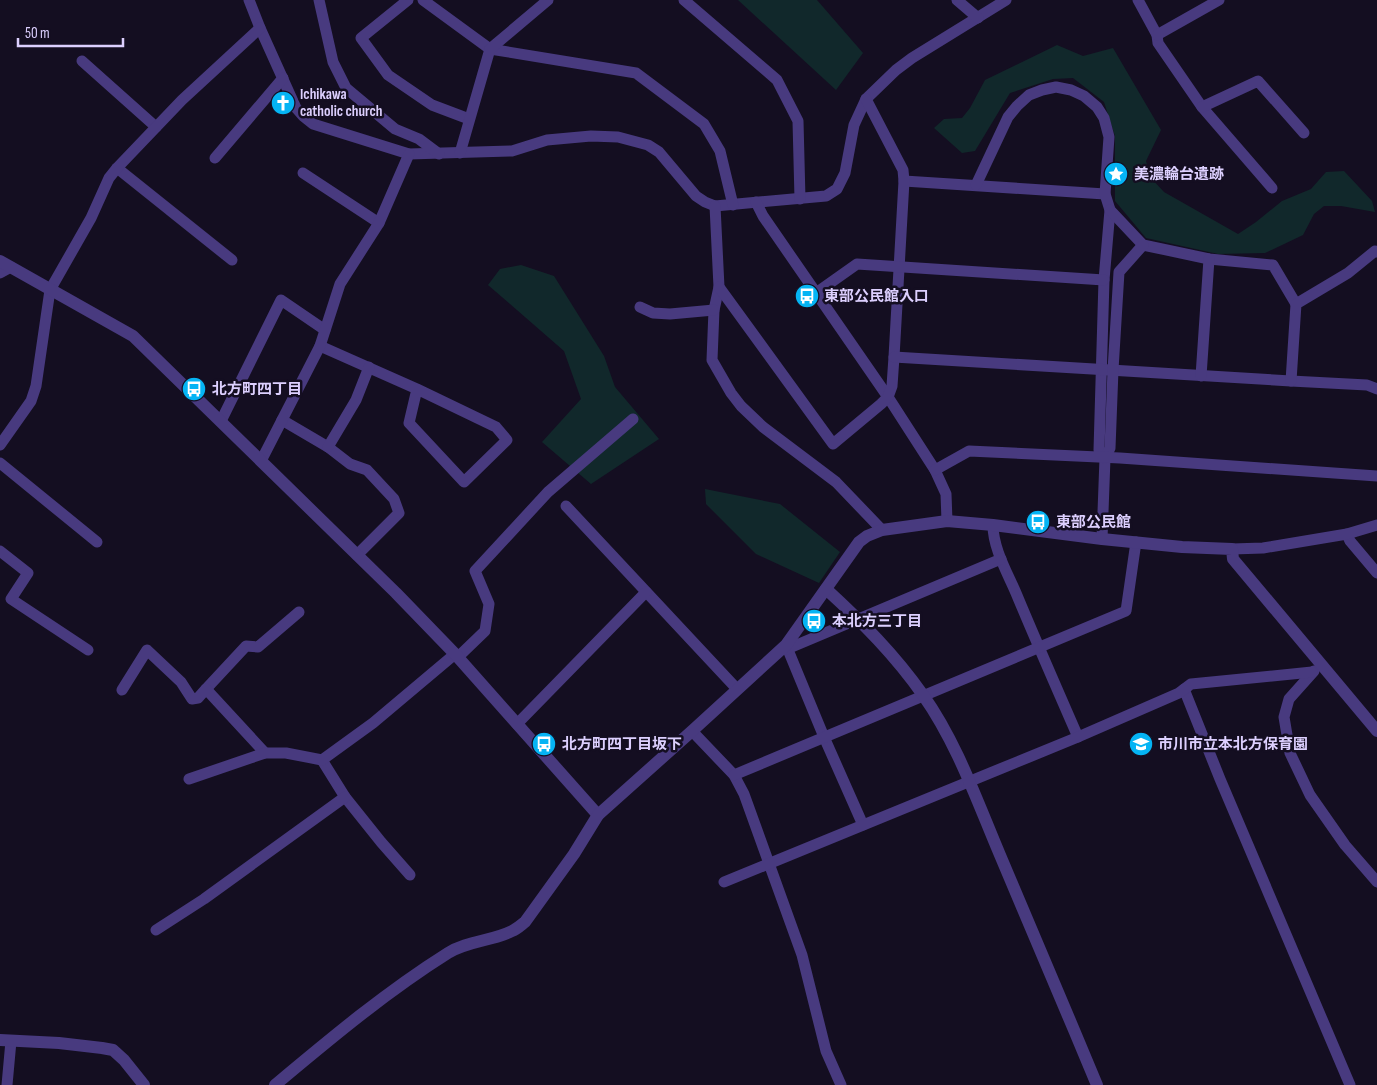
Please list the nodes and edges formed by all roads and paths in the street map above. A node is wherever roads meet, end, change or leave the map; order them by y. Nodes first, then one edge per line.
1 (249, 0) edge
2 (320, 0) edge
3 (408, 0) edge
4 (423, 0) edge
5 (548, 0) edge
6 (684, 0) edge
7 (956, 0) edge
8 (1006, 0) edge
9 (1138, 0) edge
10 (1219, 0) edge
11 (978, 18) junction
12 (260, 28) junction
13 (1157, 35) junction
14 (490, 49) junction
15 (82, 61) dead end
16 (283, 78) junction
17 (866, 99) junction
18 (1202, 108) junction
19 (469, 119) junction
20 (156, 127) junction
21 (1304, 133) dead end
22 (460, 153) junction
23 (409, 154) junction
24 (439, 154) junction
25 (215, 158) dead end
26 (117, 168) junction
27 (303, 173) dead end
28 (904, 181) junction
29 (976, 185) junction
30 (1272, 188) dead end
31 (1105, 194) junction
32 (800, 198) junction
33 (756, 202) junction
34 (733, 205) junction
35 (715, 206) junction
36 (1110, 210) junction
37 (379, 223) junction
38 (1143, 245) junction
39 (1377, 252) edge
40 (1209, 259) junction
41 (232, 260) dead end
42 (4, 267) edge
43 (900, 267) junction
44 (1104, 280) junction
45 (719, 287) junction
46 (50, 290) junction
47 (816, 293) junction
48 (1296, 304) junction
49 (640, 307) dead end
50 (714, 310) junction
51 (325, 330) junction
52 (320, 346) junction
53 (894, 357) junction
54 (369, 368) junction
55 (1101, 369) junction
56 (1113, 370) junction
57 (1201, 376) junction
58 (1291, 382) junction
59 (417, 389) junction
60 (1377, 389) edge
61 (888, 396) junction
62 (633, 419) dead end
63 (282, 420) junction
64 (221, 421) junction
65 (0, 444) edge
66 (328, 447) junction
67 (1105, 458) junction
68 (261, 461) junction
69 (0, 463) edge
70 (936, 470) junction
71 (1377, 476) edge
72 (566, 506) dead end
73 (947, 521) junction
74 (993, 525) junction
75 (1377, 525) edge
76 (882, 530) junction
77 (1347, 534) junction
78 (1102, 539) junction
79 (97, 542) dead end
80 (1136, 542) junction
81 (1232, 549) junction
82 (0, 551) edge
83 (357, 555) junction
84 (1001, 559) junction
85 (1377, 573) edge
86 (826, 589) junction
87 (646, 592) junction
88 (299, 612) dead end
89 (859, 619) junction
90 (786, 647) junction
91 (1038, 647) junction
92 (88, 650) dead end
93 (456, 656) junction
94 (1317, 669) junction
95 (206, 689) junction
96 (737, 689) junction
97 (1184, 689) junction
98 (122, 690) dead end
99 (924, 696) junction
100 (517, 724) junction
101 (692, 731) junction
102 (1377, 731) edge
103 (1078, 736) junction
104 (824, 737) junction
105 (265, 754) junction
106 (322, 760) junction
107 (734, 775) junction
108 (189, 779) dead end
109 (970, 782) junction
110 (346, 798) junction
111 (598, 815) junction
112 (863, 825) junction
113 (769, 864) junction
114 (410, 875) dead end
115 (724, 882) dead end
116 (1377, 882) edge
117 (156, 930) dead end
118 (6, 1041) edge
119 (7, 1085) edge
120 (144, 1085) edge
121 (274, 1085) edge
122 (841, 1085) edge
123 (1097, 1085) edge
124 (1350, 1085) edge

1 - 12 street
2 - 24 street
3 - 19 street
4 - 14 street
5 - 14 street
6 - 32 street
7 - 11 street
8 - 11 street
9 - 13 street
10 - 13 street
11 - 17 street
12 - 16 street
12 - 20 street
13 - 18 street
14 - 19 street
14 - 34 street
15 - 20 street
16 - 23 street
16 - 25 street
17 - 28 street
17 - 32 street
18 - 21 street
18 - 30 street
19 - 22 street
20 - 26 street
22 - 24 street
22 - 35 street
23 - 24 street
23 - 37 street
26 - 41 street
26 - 46 street
27 - 37 street
28 - 29 street
28 - 43 street
29 - 31 street
29 - 31 street
31 - 36 street
32 - 33 street
33 - 34 street
33 - 47 street
34 - 35 street
35 - 45 street
36 - 38 street
36 - 44 street
37 - 51 street
38 - 40 street
38 - 56 street
39 - 48 street
40 - 48 street
40 - 57 street
42 - 46 street
43 - 44 street
43 - 47 street
43 - 53 street
44 - 55 street
45 - 50 street
45 - 61 street
46 - 64 street
46 - 65 street
47 - 61 street
48 - 58 street
49 - 50 street
50 - 76 street
51 - 52 street
51 - 64 street
52 - 54 street
52 - 63 street
53 - 55 street
53 - 61 street
54 - 59 street
54 - 66 street
55 - 56 street
55 - 67 street
56 - 57 street
56 - 67 street
57 - 58 street
58 - 60 street
59 - 59 street
61 - 70 street
62 - 93 street
63 - 66 street
63 - 68 street
64 - 68 street
66 - 83 street
67 - 70 street
67 - 71 street
67 - 78 street
68 - 83 street
69 - 79 street
70 - 73 street
72 - 87 street
73 - 74 street
73 - 76 street
74 - 78 street
74 - 84 street
75 - 77 street
76 - 86 street
77 - 81 street
77 - 85 street
78 - 80 street
80 - 81 street
80 - 91 street
81 - 94 street
82 - 92 street
83 - 93 street
84 - 89 street
84 - 91 street
86 - 89 street
86 - 90 street
87 - 96 street
87 - 100 street
88 - 95 street
89 - 90 street
89 - 99 street
90 - 96 street
90 - 104 street
91 - 99 street
91 - 103 street
93 - 100 street
93 - 106 street
94 - 97 street
94 - 102 street
94 - 116 street
95 - 98 street
95 - 105 street
96 - 101 street
97 - 103 street
97 - 124 street
99 - 104 street
99 - 109 street
100 - 111 street
101 - 107 street
101 - 111 street
103 - 109 street
104 - 107 street
104 - 112 street
105 - 106 street
105 - 108 street
106 - 110 street
107 - 113 street
109 - 112 street
109 - 123 street
110 - 114 street
110 - 117 street
111 - 121 street
112 - 113 street
113 - 115 street
113 - 122 street
118 - 119 street
118 - 120 street

